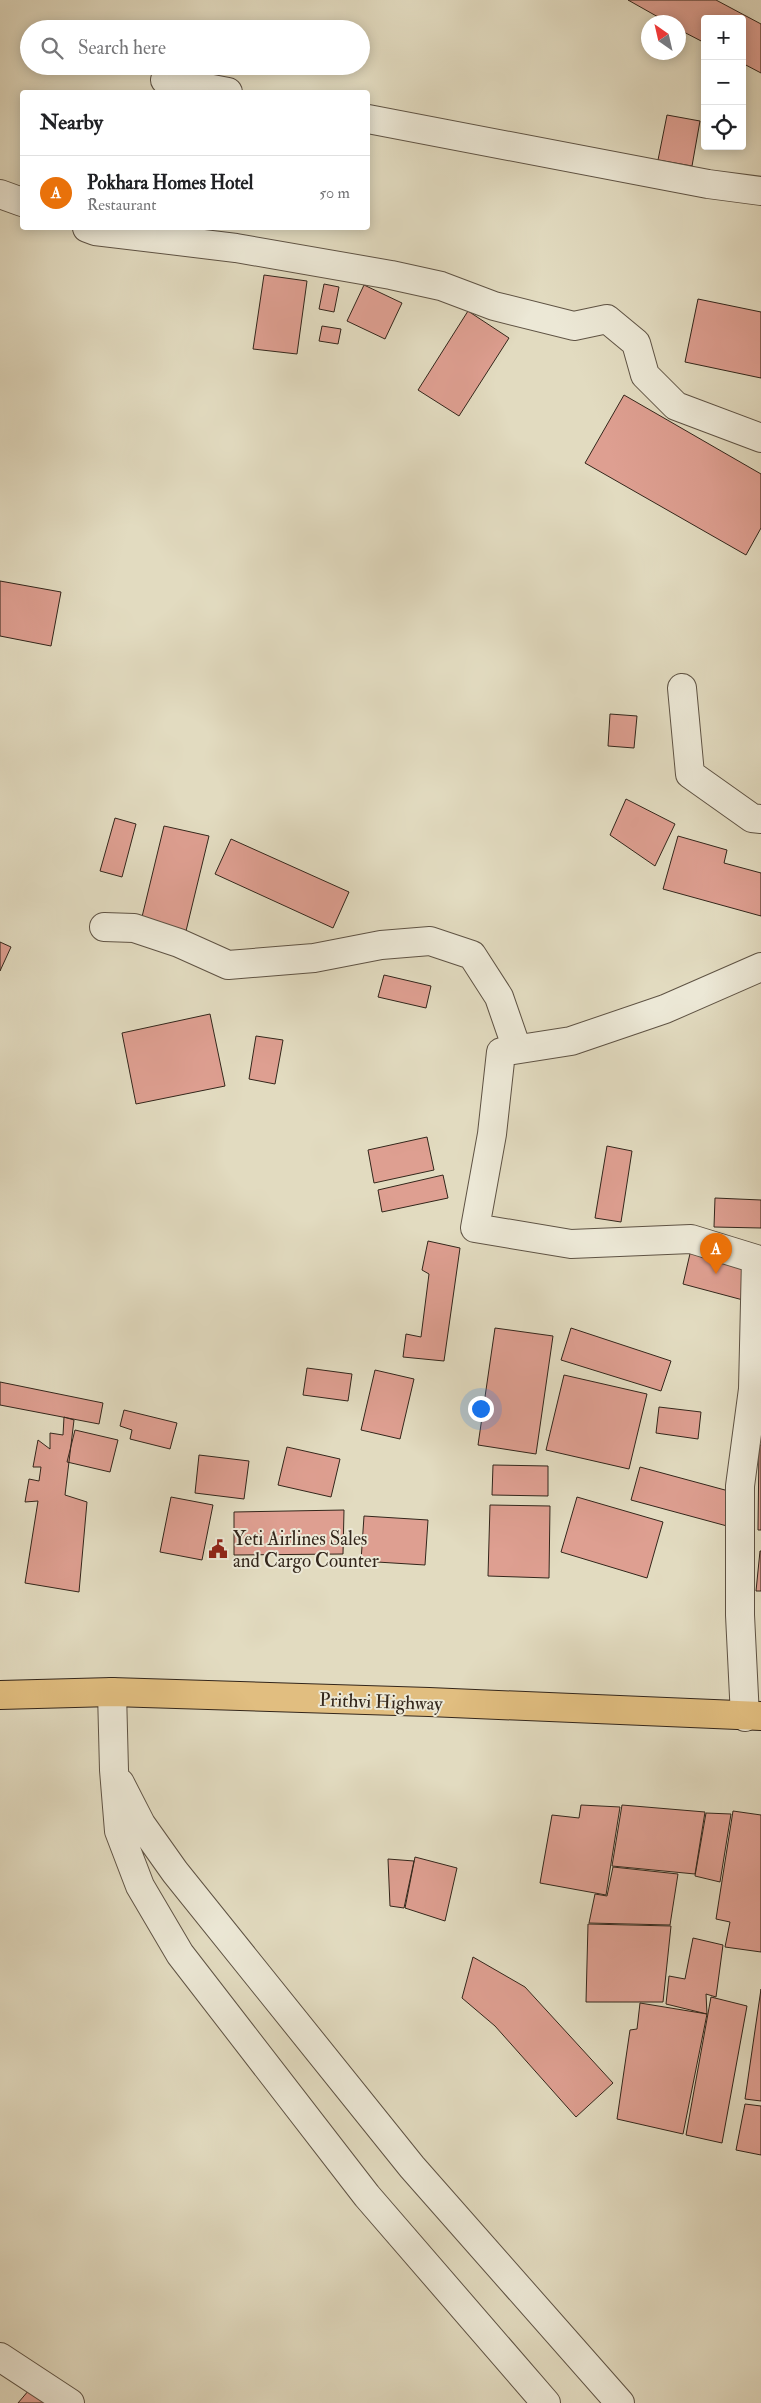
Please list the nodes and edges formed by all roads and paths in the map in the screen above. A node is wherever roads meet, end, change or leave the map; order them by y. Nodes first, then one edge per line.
1 (165, 80) dead end
2 (218, 90) edge
3 (370, 119) edge
4 (761, 191) edge
5 (0, 194) edge
6 (20, 201) edge
7 (92, 230) edge
8 (761, 438) edge
9 (682, 688) dead end
10 (761, 819) edge
11 (104, 927) dead end
12 (761, 967) edge
13 (517, 1049) junction
14 (112, 1692) junction
15 (0, 1694) edge
16 (753, 1716) edge
17 (114, 1770) junction
18 (0, 2357) edge
19 (70, 2403) edge
20 (546, 2403) edge
21 (620, 2403) edge

1 - 2 street
3 - 4 street
5 - 6 street
7 - 8 street
9 - 10 street
11 - 13 street
12 - 13 street
13 - 16 street
14 - 15 highway, Prithvi Highway
14 - 16 highway, Prithvi Highway
14 - 17 street
17 - 20 street
17 - 21 street
18 - 19 street

